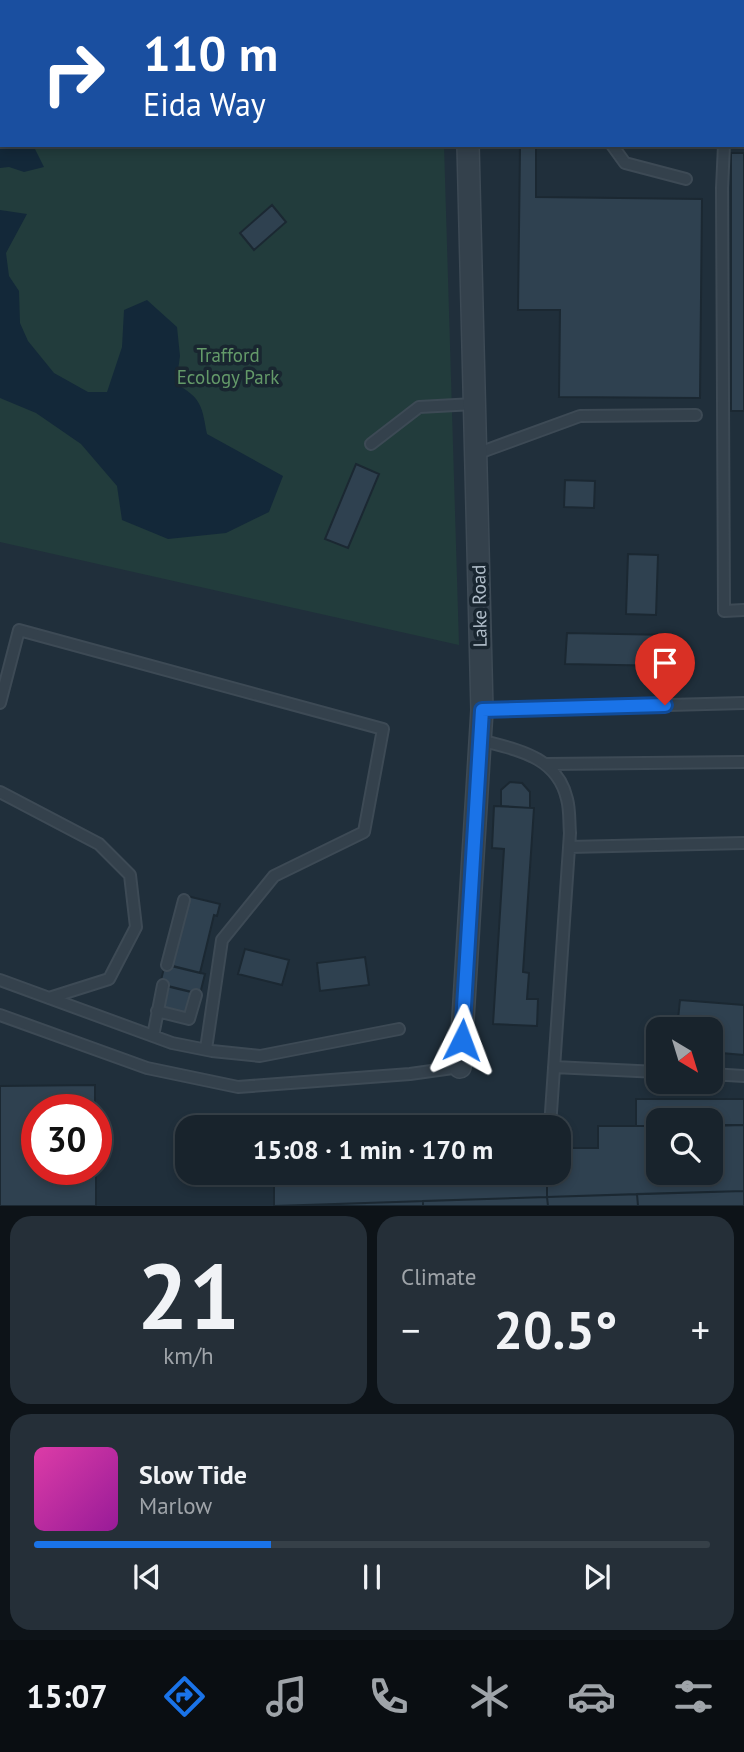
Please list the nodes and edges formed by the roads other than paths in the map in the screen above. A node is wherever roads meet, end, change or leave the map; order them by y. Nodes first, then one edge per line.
1 (468, 147) edge
2 (613, 147) edge
3 (724, 147) edge
4 (686, 179) dead end
5 (474, 404) junction
6 (696, 415) dead end
7 (371, 444) dead end
8 (476, 454) junction
9 (744, 610) edge
10 (0, 703) edge
11 (744, 703) edge
12 (482, 710) junction
13 (480, 740) junction
14 (744, 762) edge
15 (548, 764) junction
16 (0, 792) edge
17 (744, 843) edge
18 (569, 846) junction
19 (184, 900) dead end
20 (167, 965) dead end
21 (0, 980) edge
22 (163, 985) dead end
23 (196, 995) dead end
24 (49, 998) junction
25 (157, 1011) junction
26 (0, 1015) edge
27 (399, 1030) dead end
28 (153, 1036) junction
29 (206, 1049) junction
30 (460, 1067) joint
31 (554, 1067) junction
32 (646, 1071) edge
33 (723, 1075) edge
34 (744, 1076) edge
35 (551, 1115) edge

1 - 5 street, Lake Road
2 - 4 lane
3 - 9 lane
5 - 7 lane
5 - 8 street, Lake Road
6 - 8 lane
8 - 12 street, Lake Road
10 - 29 lane
11 - 12 lane
12 - 13 street, Lake Road
13 - 15 lane
13 - 30 street, Lake Road
14 - 15 lane
15 - 18 lane
16 - 24 lane
17 - 18 lane
18 - 31 lane
19 - 20 lane
21 - 24 lane
22 - 25 lane
23 - 25 lane
24 - 28 lane
25 - 28 lane
26 - 30 lane
27 - 29 lane
28 - 29 lane
31 - 32 lane
31 - 35 lane
33 - 34 lane

